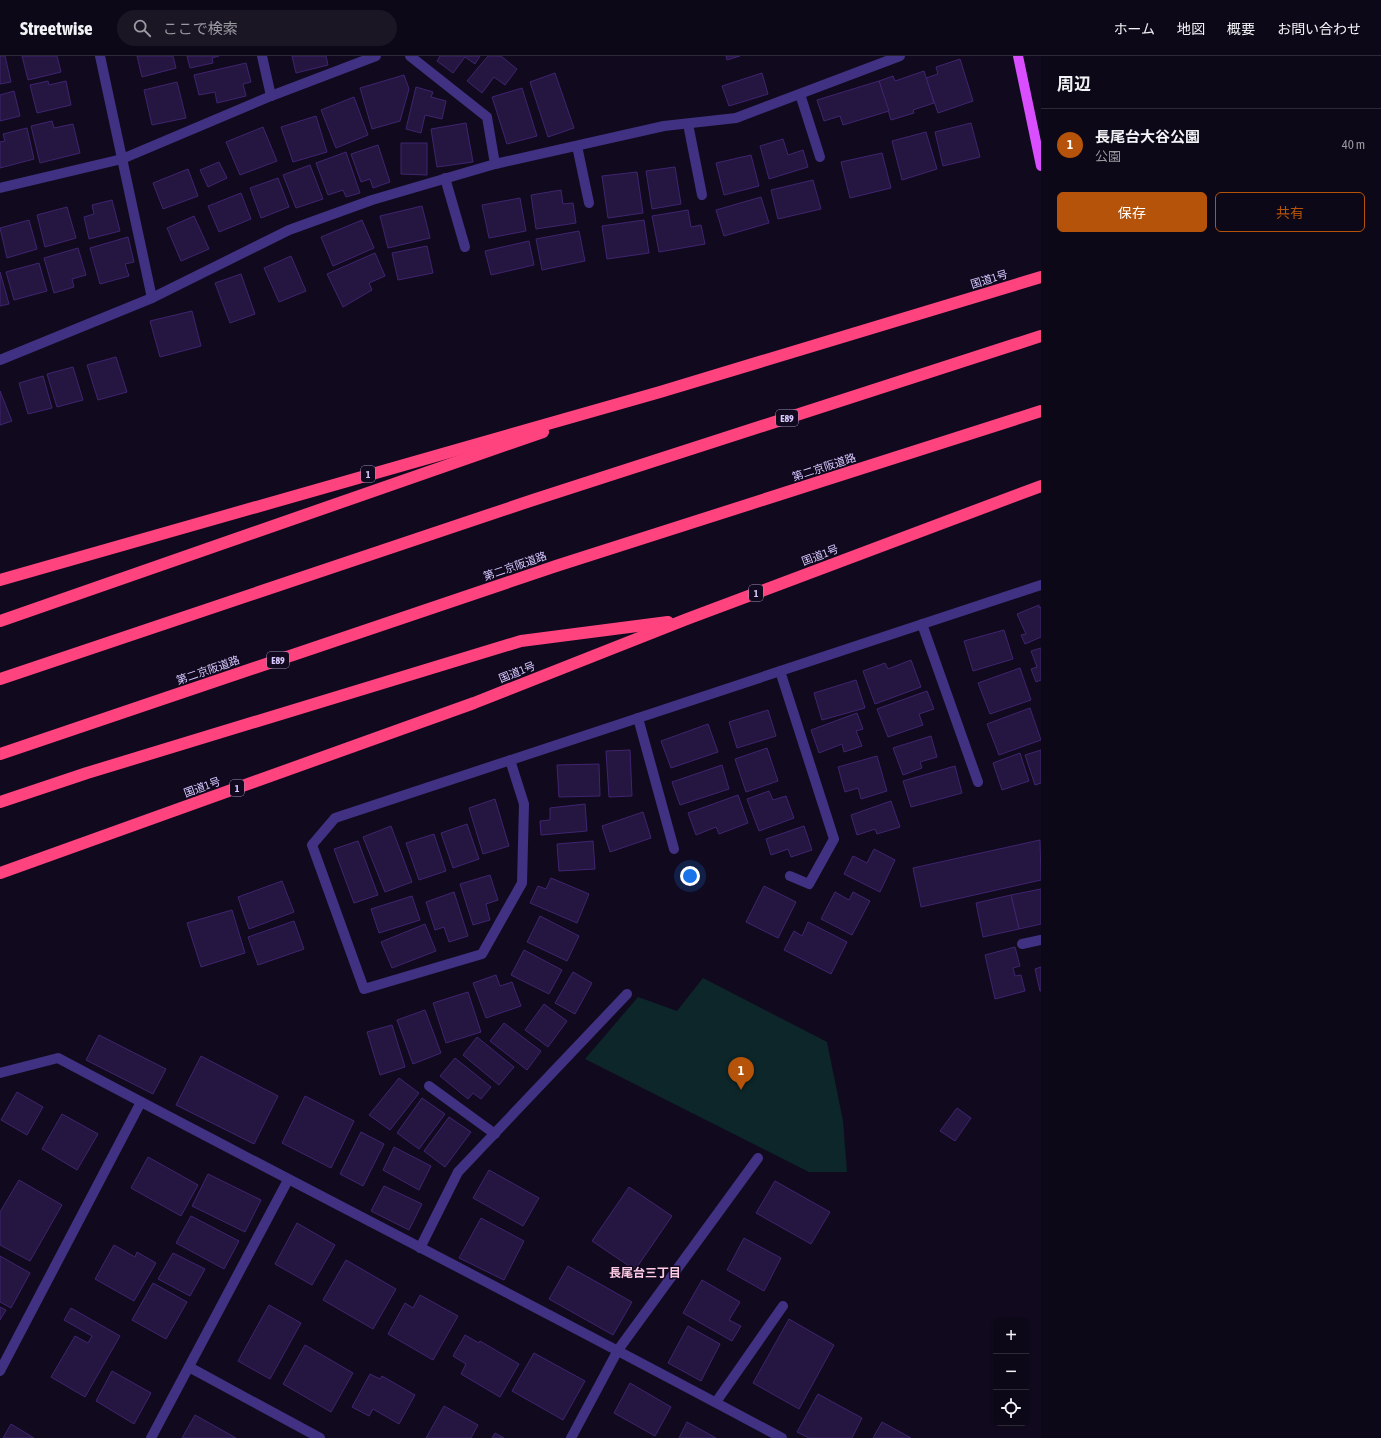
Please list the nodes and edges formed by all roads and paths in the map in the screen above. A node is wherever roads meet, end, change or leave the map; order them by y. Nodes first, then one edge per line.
1 (100, 56) edge
2 (262, 56) edge
3 (376, 56) edge
4 (410, 56) edge
5 (1018, 56) edge
6 (896, 57) edge
7 (800, 94) junction
8 (271, 96) junction
9 (688, 124) junction
10 (577, 146) junction
11 (820, 157) dead end
12 (122, 159) junction
13 (495, 164) junction
14 (1041, 166) edge
15 (445, 178) junction
16 (0, 188) edge
17 (702, 195) dead end
18 (589, 203) dead end
19 (465, 247) dead end
20 (1041, 277) edge
21 (152, 298) junction
22 (1041, 336) edge
23 (0, 360) edge
24 (660, 392) junction
25 (1041, 411) edge
26 (1041, 486) edge
27 (0, 580) edge
28 (1041, 585) edge
29 (687, 619) junction
30 (0, 621) edge
31 (922, 624) junction
32 (780, 671) junction
33 (0, 679) edge
34 (638, 718) junction
35 (0, 754) edge
36 (510, 760) junction
37 (978, 782) dead end
38 (0, 802) edge
39 (674, 849) dead end
40 (0, 873) edge
41 (790, 876) dead end
42 (1041, 940) edge
43 (1022, 944) dead end
44 (627, 994) dead end
45 (0, 1073) edge
46 (429, 1086) dead end
47 (141, 1102) junction
48 (495, 1134) junction
49 (758, 1158) dead end
50 (288, 1180) junction
51 (420, 1248) junction
52 (783, 1306) dead end
53 (618, 1350) junction
54 (189, 1367) junction
55 (0, 1370) edge
56 (716, 1402) junction
57 (151, 1438) edge
58 (320, 1438) edge
59 (571, 1438) edge
60 (782, 1438) edge

1 - 12 street
2 - 8 street
3 - 8 street
4 - 13 street
5 - 14 main road
6 - 7 street
7 - 9 street
7 - 11 street
8 - 12 street
9 - 10 street
9 - 17 street
10 - 13 street
10 - 18 street
12 - 16 street
12 - 21 street
13 - 15 street
15 - 19 street
15 - 21 street
20 - 24 highway, 国道1号 / 1
21 - 23 street
22 - 33 highway, E89
24 - 27 highway, 国道1号 / 1
24 - 30 highway
25 - 35 highway, 第二京阪道路 / E89
26 - 29 highway, 国道1号 / 1
28 - 31 street
29 - 38 highway
29 - 40 highway, 国道1号 / 1
31 - 32 street
31 - 37 street
32 - 34 street
32 - 41 street
34 - 36 street
34 - 39 street
36 - 36 street
42 - 43 street
44 - 48 street
45 - 47 street
46 - 48 street
47 - 50 street
47 - 55 street
48 - 51 street
49 - 53 street
50 - 51 street
50 - 54 street
51 - 53 street
52 - 56 street
53 - 56 street
53 - 59 street
54 - 57 street
54 - 58 street
56 - 60 street

